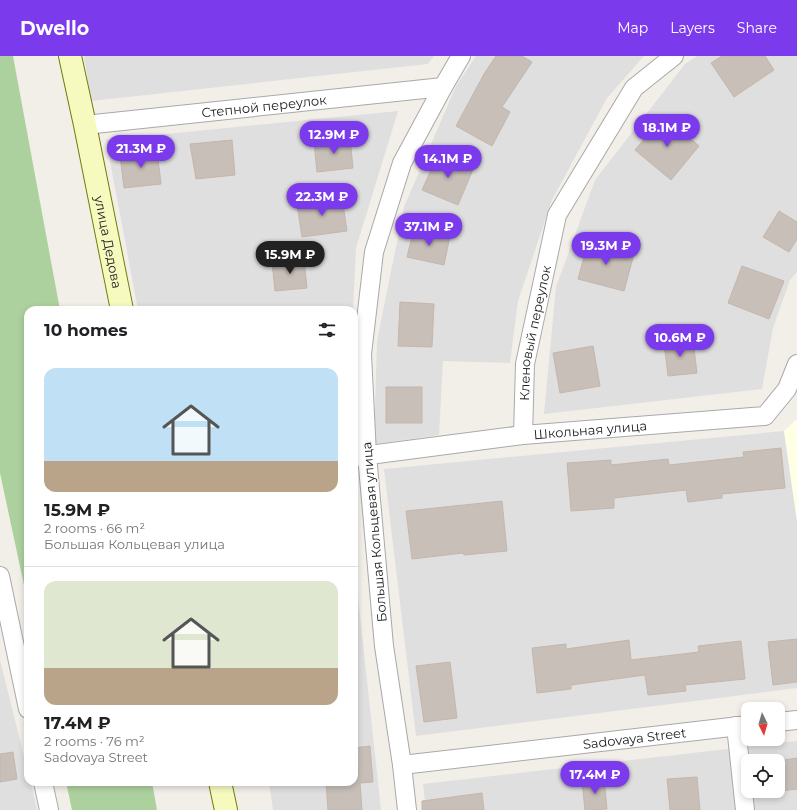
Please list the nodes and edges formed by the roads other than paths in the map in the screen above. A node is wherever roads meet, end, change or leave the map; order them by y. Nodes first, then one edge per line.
1 (70, 56) edge
2 (461, 56) edge
3 (674, 56) edge
4 (443, 86) junction
5 (85, 125) junction
6 (121, 306) edge
7 (797, 364) edge
8 (523, 435) junction
9 (361, 456) edge
10 (0, 576) edge
11 (4, 611) edge
12 (24, 693) edge
13 (797, 720) edge
14 (785, 721) edge
15 (741, 725) edge
16 (743, 746) edge
17 (402, 765) junction
18 (45, 786) edge
19 (221, 786) edge
20 (49, 810) edge
21 (226, 810) edge
22 (407, 810) edge
23 (745, 810) edge

1 - 5 street, улица Дедова
2 - 4 street, Большая Кольцевая улица
3 - 8 street, Кленовый переулок
4 - 5 street, Степной переулок
4 - 9 street, Большая Кольцевая улица
5 - 6 street, улица Дедова
7 - 8 street, Школьная улица
8 - 9 street, Школьная улица
9 - 17 street, Большая Кольцевая улица
10 - 11 street
11 - 12 street
13 - 14 street
15 - 17 street, Sadovaya Street
16 - 23 street
17 - 22 street, Большая Кольцевая улица
18 - 20 street
19 - 21 street

